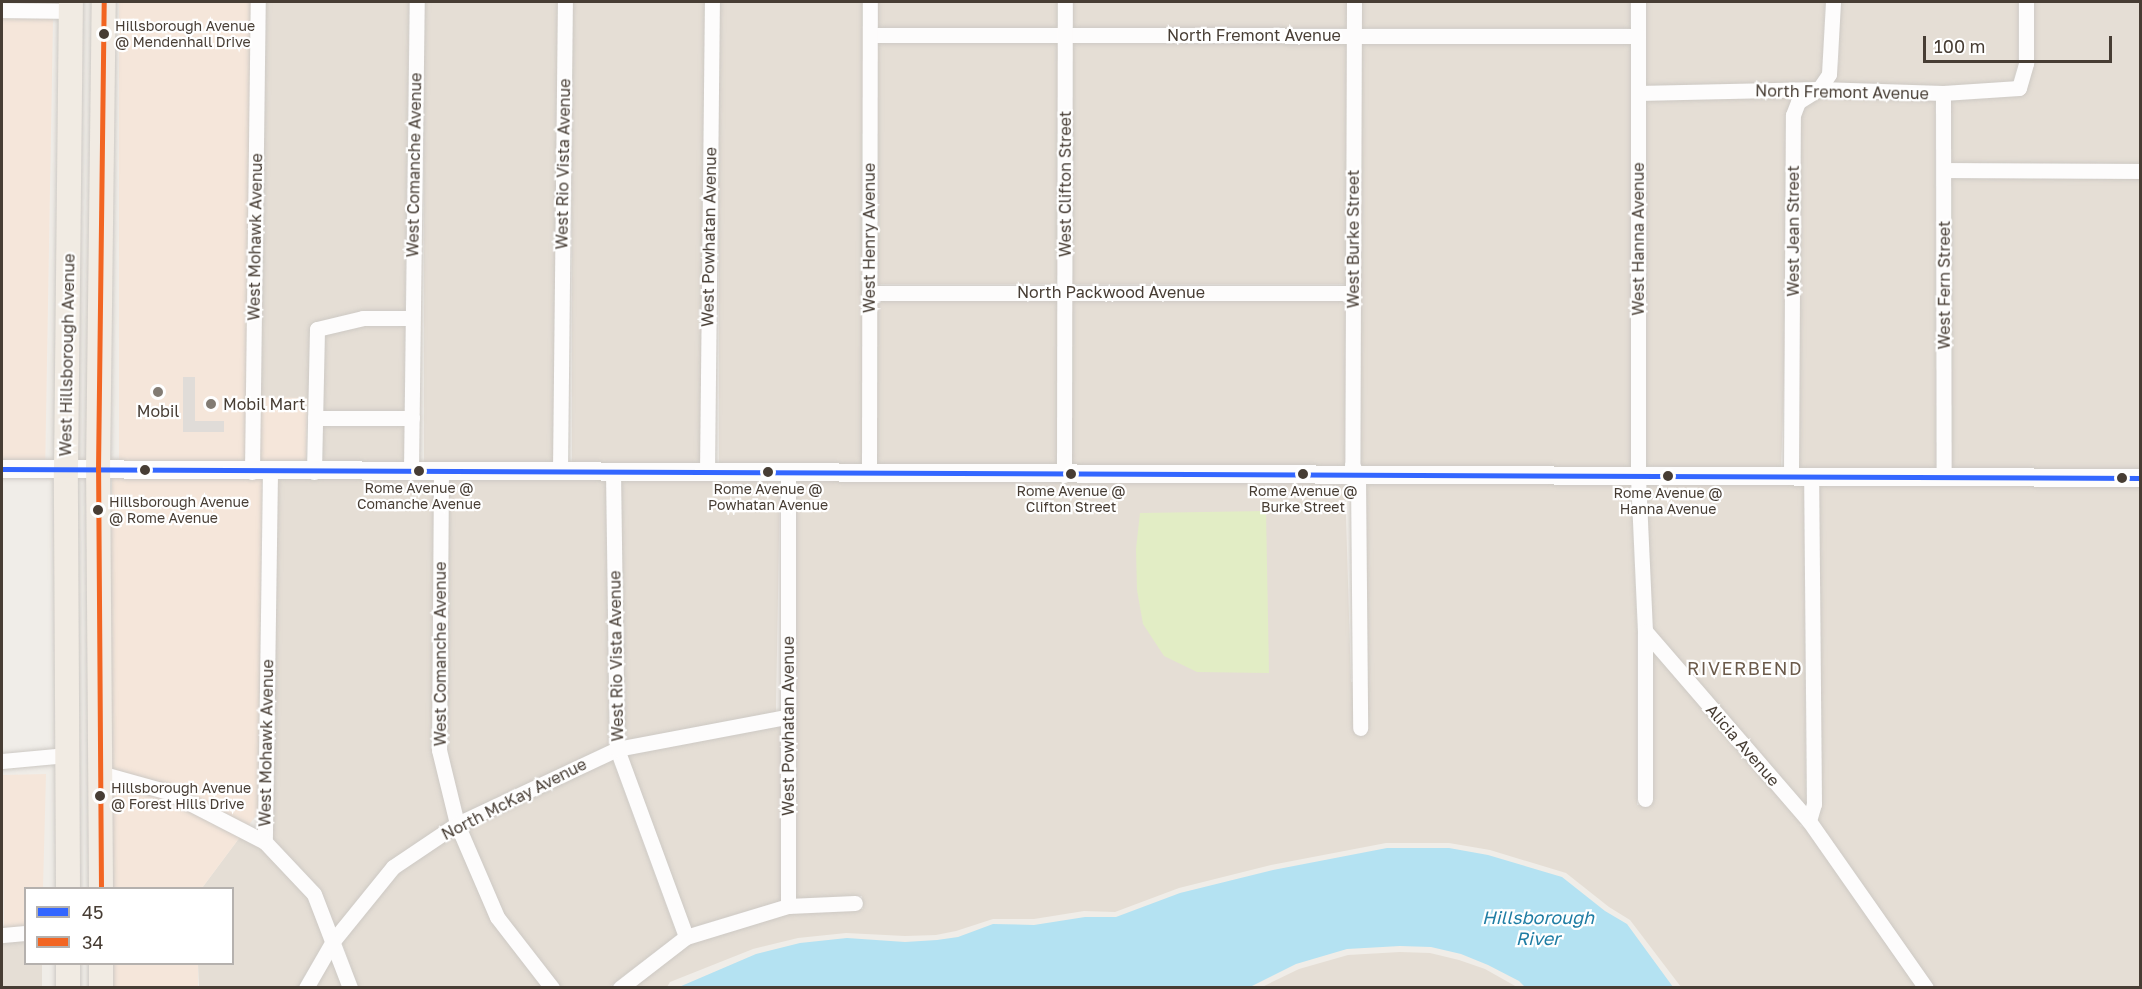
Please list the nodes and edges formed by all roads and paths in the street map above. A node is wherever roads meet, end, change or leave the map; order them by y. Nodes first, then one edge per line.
1 (104, 2) edge
2 (258, 2) edge
3 (417, 2) edge
4 (565, 2) edge
5 (712, 2) edge
6 (870, 2) edge
7 (1065, 2) edge
8 (1354, 2) edge
9 (1638, 2) edge
10 (1833, 2) edge
11 (2026, 2) edge
12 (70, 6) edge
13 (2, 10) edge
14 (1065, 34) junction
15 (870, 35) junction
16 (1354, 35) junction
17 (1638, 36) junction
18 (1819, 89) junction
19 (1638, 93) junction
20 (1943, 93) junction
21 (103, 165) junction
22 (1944, 170) junction
23 (2140, 171) edge
24 (1065, 291) junction
25 (869, 293) junction
26 (1353, 293) junction
27 (412, 318) junction
28 (315, 418) junction
29 (412, 418) junction
30 (2, 469) edge
31 (98, 470) junction
32 (66, 471) junction
33 (560, 471) junction
34 (613, 471) junction
35 (261, 472) junction
36 (314, 472) junction
37 (411, 472) junction
38 (441, 472) junction
39 (707, 473) junction
40 (788, 474) junction
41 (868, 474) junction
42 (1064, 475) junction
43 (1358, 476) junction
44 (1638, 477) junction
45 (1791, 477) junction
46 (1811, 477) junction
47 (1944, 477) junction
48 (2140, 478) edge
49 (1645, 631) junction
50 (66, 646) junction
51 (787, 717) junction
52 (1360, 728) dead end
53 (617, 749) junction
54 (67, 755) junction
55 (2, 761) edge
56 (100, 773) junction
57 (1645, 799) dead end
58 (1809, 821) junction
59 (457, 824) junction
60 (265, 842) junction
61 (68, 887) edge
62 (87, 887) edge
63 (101, 887) edge
64 (855, 903) dead end
65 (788, 906) junction
66 (24, 933) edge
67 (2, 935) edge
68 (686, 937) junction
69 (333, 941) junction
70 (68, 965) edge
71 (101, 965) edge
72 (69, 987) edge
73 (101, 987) edge
74 (306, 987) edge
75 (350, 987) edge
76 (552, 987) edge
77 (620, 987) edge
78 (1926, 987) edge

1 - 21 main road, West Hillsborough Avenue
2 - 35 street, West Mohawk Avenue
3 - 27 street, West Comanche Avenue
4 - 33 street, West Rio Vista Avenue
5 - 39 street, West Powhatan Avenue
6 - 15 street, West Henry Avenue
7 - 14 street, West Clifton Street
8 - 16 street, West Burke Street
9 - 17 street, West Hanna Avenue
10 - 18 street, West Jean Street
11 - 20 street, North Fremont Avenue
12 - 13 street
12 - 21 main road
12 - 32 main road, West Hillsborough Avenue
14 - 15 street, North Fremont Avenue
14 - 16 street, North Fremont Avenue
14 - 24 street, West Clifton Street
15 - 25 street, West Henry Avenue
16 - 17 street, North Fremont Avenue
16 - 26 street, West Burke Street
17 - 19 street, West Hanna Avenue
18 - 19 street, North Fremont Avenue
18 - 20 street, North Fremont Avenue
18 - 45 street, West Jean Street
19 - 44 street, West Hanna Avenue
20 - 22 street, West Fern Street
21 - 31 main road, West Hillsborough Avenue
22 - 23 street
22 - 47 street, West Fern Street
24 - 25 street, North Packwood Avenue
24 - 26 street, North Packwood Avenue
24 - 42 street, West Clifton Street
25 - 41 street, West Henry Avenue
26 - 43 street, West Burke Street
27 - 28 street
27 - 29 street, West Comanche Avenue
28 - 29 street
28 - 36 street
29 - 37 street, West Comanche Avenue
30 - 32 street
31 - 32 street
31 - 35 street
31 - 56 main road, West Hillsborough Avenue
32 - 50 main road, West Hillsborough Avenue
33 - 34 street
33 - 38 street
34 - 39 street
34 - 53 street, West Rio Vista Avenue
35 - 36 street
35 - 60 street, West Mohawk Avenue
36 - 37 street
37 - 38 street
38 - 59 street, West Comanche Avenue
39 - 40 street
40 - 41 street
40 - 51 street, West Powhatan Avenue
41 - 42 street
42 - 43 street
43 - 44 street
43 - 52 street, West Burke Street
44 - 45 street
44 - 49 street
45 - 46 street
46 - 47 street
46 - 58 street
47 - 48 street
49 - 57 street
49 - 58 street, Alicia Avenue
50 - 54 main road, West Hillsborough Avenue
50 - 56 main road
51 - 53 street, North McKay Avenue
51 - 65 street, West Powhatan Avenue
53 - 59 street, North McKay Avenue
53 - 68 street, West Rio Vista Avenue
54 - 55 street
54 - 61 main road, West Hillsborough Avenue
54 - 62 main road
56 - 60 street
56 - 63 main road, West Hillsborough Avenue
58 - 78 street, Alicia Avenue
59 - 69 street, North McKay Avenue
59 - 76 street, West Comanche Avenue
60 - 69 street, West Mohawk Avenue
64 - 65 street
65 - 68 street
66 - 67 street
68 - 77 street
69 - 74 street, North McKay Avenue
69 - 75 street, West Mohawk Avenue
70 - 72 main road
71 - 73 main road

